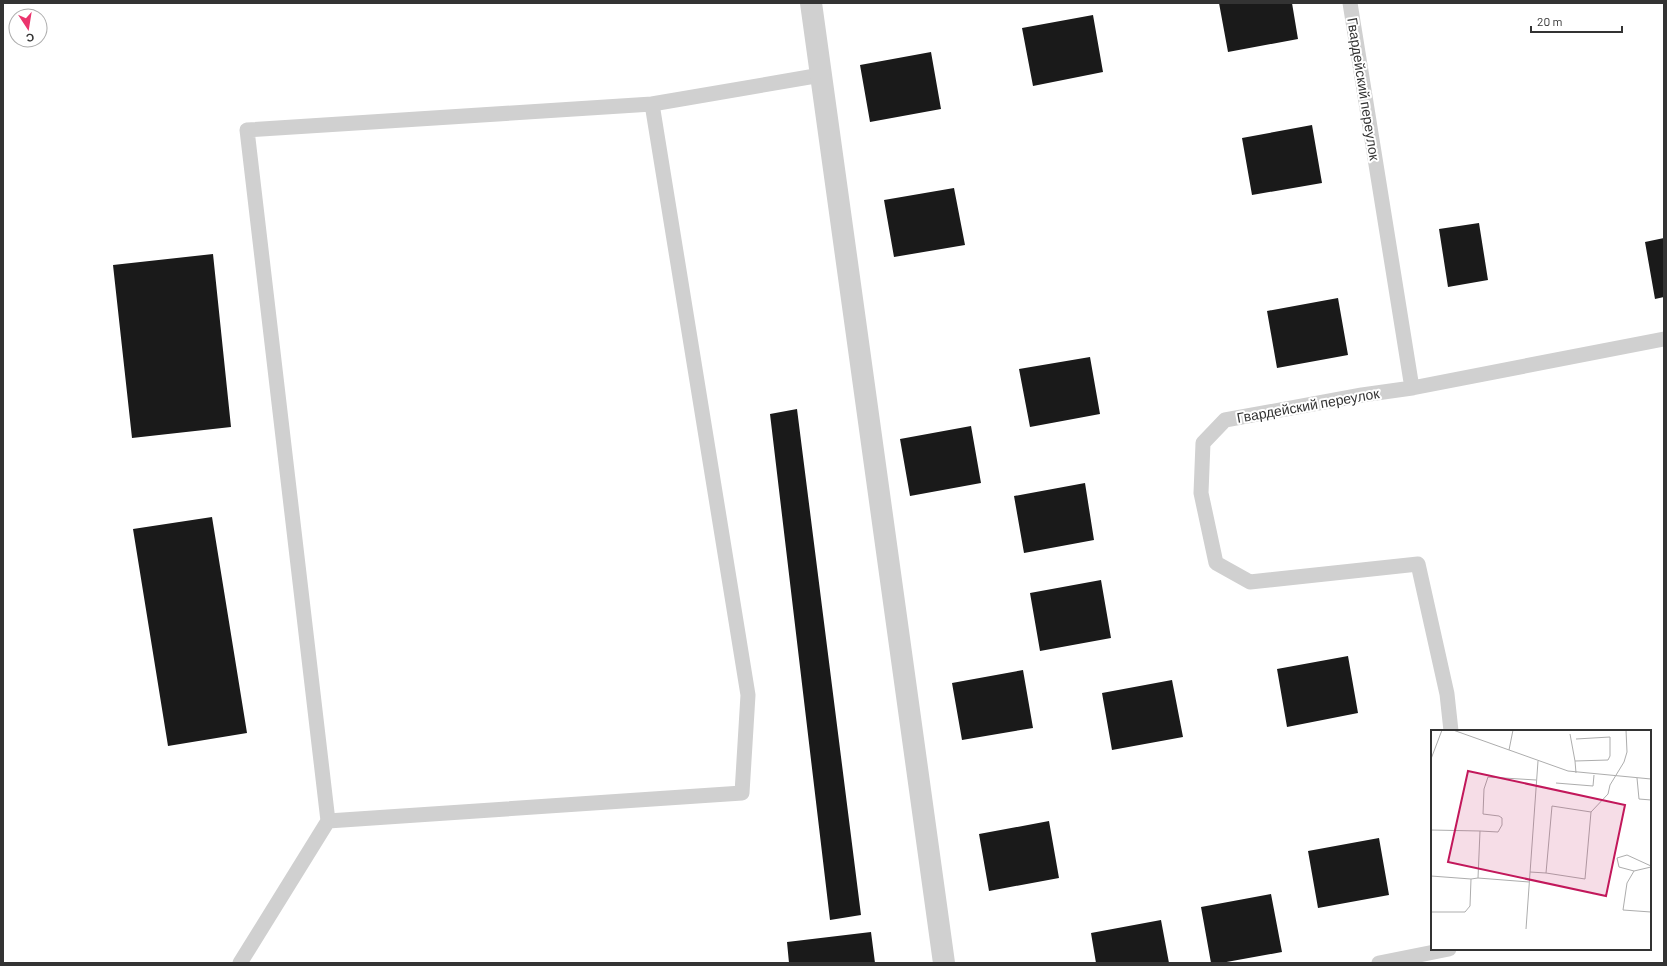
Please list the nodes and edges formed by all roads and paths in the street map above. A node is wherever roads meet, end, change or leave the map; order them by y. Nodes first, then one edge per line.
1 (811, 3) edge
2 (1350, 3) edge
3 (820, 75) junction
4 (652, 104) junction
5 (1664, 340) edge
6 (1412, 388) junction
7 (1451, 730) edge
8 (328, 821) junction
9 (1445, 950) edge
10 (240, 963) edge
11 (944, 963) edge
12 (1379, 963) edge

1 - 3 street
2 - 6 lane, Гвардейский переулок
3 - 4 lane
3 - 11 street
4 - 8 lane
4 - 8 lane
5 - 6 lane
6 - 7 lane, Гвардейский переулок
8 - 10 lane
9 - 12 lane

